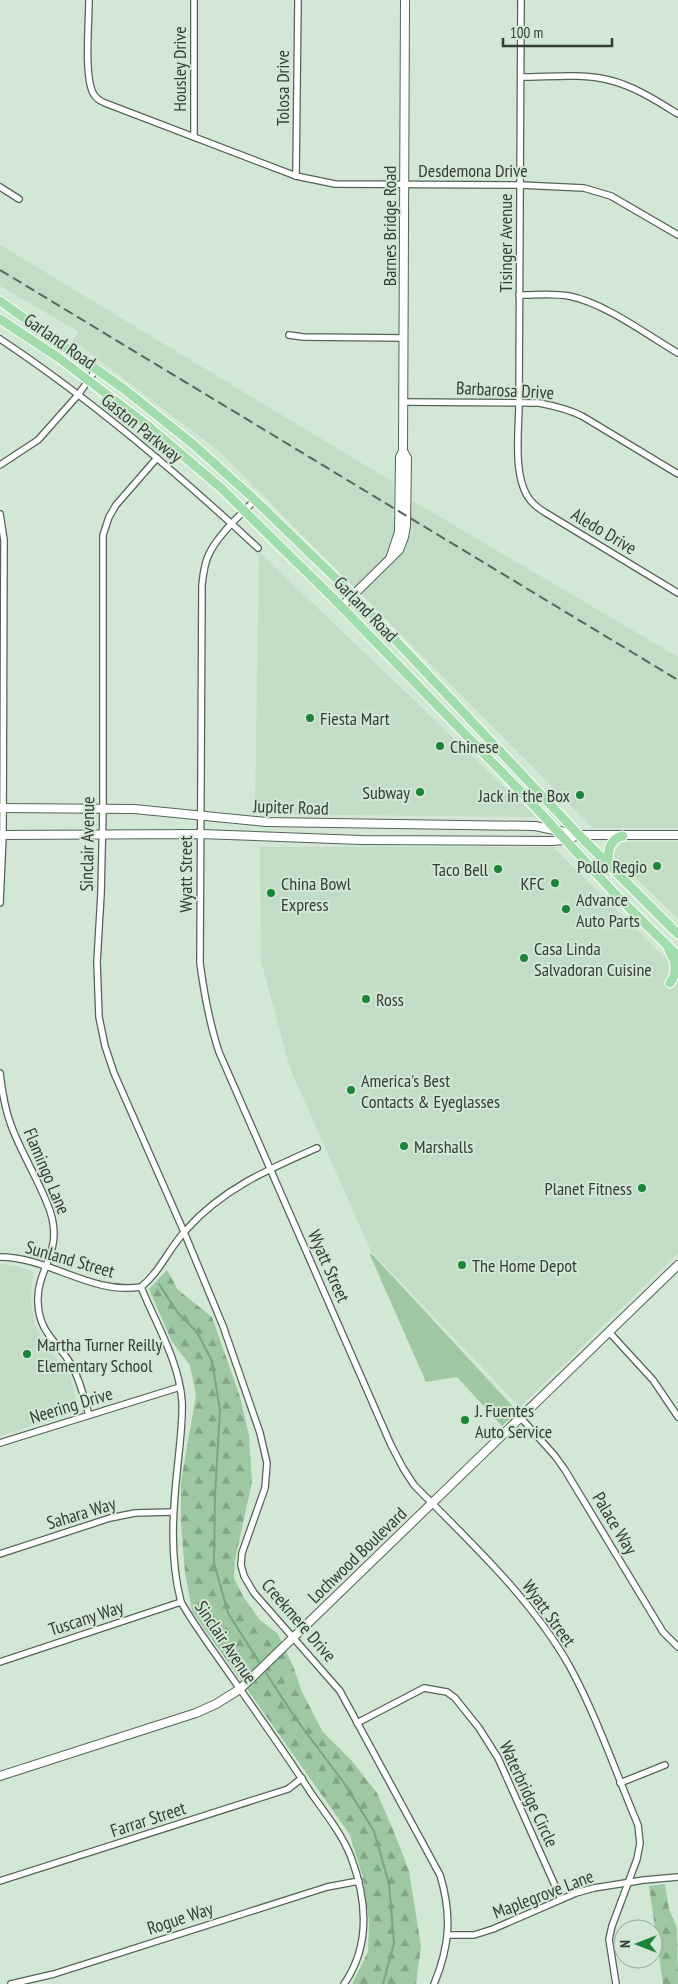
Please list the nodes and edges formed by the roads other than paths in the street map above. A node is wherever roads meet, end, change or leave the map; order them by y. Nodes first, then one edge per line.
1 (89, 0) edge
2 (194, 0) edge
3 (298, 0) edge
4 (405, 0) edge
5 (521, 0) edge
6 (521, 77) junction
7 (678, 105) edge
8 (676, 113) edge
9 (194, 137) junction
10 (296, 176) junction
11 (404, 185) junction
12 (520, 185) junction
13 (0, 187) edge
14 (19, 199) dead end
15 (678, 235) edge
16 (519, 295) junction
17 (0, 301) edge
18 (0, 319) edge
19 (289, 335) dead end
20 (404, 338) junction
21 (0, 339) edge
22 (678, 353) edge
23 (97, 368) junction
24 (88, 380) junction
25 (78, 395) junction
26 (403, 402) junction
27 (519, 403) junction
28 (157, 458) junction
29 (0, 465) edge
30 (678, 474) edge
31 (522, 485) joint
32 (255, 500) junction
33 (244, 510) junction
34 (0, 514) edge
35 (232, 524) junction
36 (258, 548) dead end
37 (678, 594) edge
38 (353, 596) junction
39 (342, 606) junction
40 (412, 658) junction
41 (401, 669) junction
42 (484, 732) junction
43 (473, 743) junction
44 (2, 808) edge
45 (103, 808) junction
46 (201, 814) junction
47 (296, 823) junction
48 (433, 825) junction
49 (554, 829) junction
50 (200, 834) junction
51 (2, 835) edge
52 (580, 835) junction
53 (678, 835) edge
54 (102, 836) junction
55 (623, 836) junction
56 (300, 838) junction
57 (441, 840) junction
58 (565, 840) junction
59 (608, 864) junction
60 (0, 903) edge
61 (678, 934) edge
62 (664, 942) junction
63 (678, 956) edge
64 (670, 984) dead end
65 (0, 1074) edge
66 (317, 1148) dead end
67 (270, 1169) junction
68 (184, 1232) junction
69 (0, 1257) edge
70 (678, 1266) edge
71 (46, 1267) junction
72 (141, 1287) junction
73 (609, 1332) junction
74 (180, 1387) junction
75 (89, 1415) junction
76 (521, 1418) junction
77 (678, 1418) edge
78 (0, 1444) edge
79 (432, 1504) junction
80 (173, 1512) junction
81 (0, 1554) edge
82 (181, 1602) junction
83 (293, 1639) junction
84 (678, 1647) edge
85 (0, 1662) edge
86 (240, 1690) junction
87 (357, 1723) junction
88 (665, 1765) dead end
89 (0, 1776) edge
90 (302, 1778) junction
91 (620, 1783) junction
92 (678, 1878) edge
93 (0, 1880) edge
94 (358, 1881) junction
95 (629, 1882) junction
96 (561, 1899) junction
97 (448, 1935) junction
98 (11, 1984) edge
99 (344, 1984) edge
100 (434, 1984) edge
101 (616, 1984) edge

1 - 9 street, Desdemona Drive
2 - 9 street, Housley Drive
3 - 10 street, Tolosa Drive
4 - 11 street, Barnes Bridge Road
5 - 6 street, Tisinger Avenue
6 - 8 street
6 - 12 street, Tisinger Avenue
7 - 8 street
9 - 10 street, Desdemona Drive
10 - 11 street, Desdemona Drive
11 - 12 street, Desdemona Drive
11 - 20 street, Barnes Bridge Road
12 - 15 street, Desdemona Drive
12 - 16 street, Tisinger Avenue
13 - 14 street
16 - 22 street
16 - 27 street, Tisinger Avenue
17 - 23 main road, Garland Road
18 - 24 main road, Garland Road
19 - 20 street
20 - 26 street, Barnes Bridge Road
21 - 25 street, Gaston Parkway
23 - 24 street
23 - 32 main road, Garland Road
24 - 25 street
24 - 33 main road, Garland Road
25 - 28 street, Gaston Parkway
25 - 29 street
26 - 27 street, Barbarosa Drive
26 - 38 street, Barnes Bridge Road
27 - 30 street, Barbarosa Drive
27 - 31 street, Tisinger Avenue
28 - 35 street, Gaston Parkway
28 - 45 street, Sinclair Avenue
31 - 37 street, Aledo Drive
32 - 33 street, Wyatt Street
32 - 38 main road, Garland Road
33 - 35 street, Wyatt Street
33 - 39 main road, Garland Road
34 - 44 street
35 - 36 street, Gaston Parkway
35 - 46 street, Wyatt Street
38 - 39 street, Barnes Bridge Road
38 - 40 main road, Garland Road
39 - 41 main road, Garland Road
40 - 41 main road
40 - 42 main road, Garland Road
41 - 43 main road, Garland Road
42 - 43 main road
42 - 52 main road, Garland Road
43 - 49 main road, Garland Road
44 - 45 street, Jupiter Road
44 - 51 street
45 - 46 street, Jupiter Road
45 - 54 street, Sinclair Avenue
46 - 47 street, Jupiter Road
46 - 50 street, Wyatt Street
47 - 48 street, Jupiter Road
47 - 56 street
48 - 49 street, Jupiter Road
48 - 57 street
49 - 52 street, Jupiter Road
49 - 58 main road, Garland Road
50 - 54 street, Jupiter Road
50 - 56 street, Jupiter Road
50 - 67 street, Wyatt Street
51 - 54 street, Jupiter Road
51 - 60 street
52 - 55 street, Jupiter Road
52 - 58 street, Jupiter Road
52 - 59 main road, Garland Road
53 - 55 street, Jupiter Road
54 - 68 street, Sinclair Avenue
55 - 59 main road
56 - 57 street, Jupiter Road
57 - 58 street, Jupiter Road
58 - 62 main road, Garland Road
59 - 61 main road, Garland Road
62 - 63 main road, Garland Road
62 - 64 main road
65 - 71 street, Flamingo Lane
66 - 67 street
67 - 68 street
67 - 79 street, Wyatt Street
68 - 72 street
68 - 83 street, Creekmere Drive
69 - 71 street, Sunland Street
70 - 73 street, Lochwood Boulevard
71 - 72 street, Sunland Street
71 - 75 street, Flamingo Lane
72 - 74 street, Sinclair Avenue
73 - 76 street, Lochwood Boulevard
73 - 77 street
74 - 75 street, Neering Drive
74 - 80 street, Sinclair Avenue
75 - 78 street, Neering Drive
76 - 79 street, Lochwood Boulevard
76 - 84 street, Palace Way
79 - 83 street, Lochwood Boulevard
79 - 91 street, Wyatt Street
80 - 81 street, Sahara Way
80 - 82 street, Sinclair Avenue
82 - 85 street, Tuscany Way
82 - 86 street, Sinclair Avenue
83 - 86 street, Lochwood Boulevard
83 - 87 street, Creekmere Drive
86 - 89 street, Lochwood Boulevard
86 - 90 street, Sinclair Avenue
87 - 96 street, Waterbridge Circle
87 - 97 street, Creekmere Drive
88 - 91 street
90 - 93 street, Farrar Street
90 - 94 street, Sinclair Avenue
91 - 95 street, Wyatt Street
92 - 95 street, Maplegrove Lane
94 - 98 street, Rogue Way
94 - 99 street, Sinclair Avenue
95 - 96 street, Maplegrove Lane
95 - 101 street, Wyatt Street
96 - 97 street, Maplegrove Lane
97 - 100 street, Creekmere Drive

